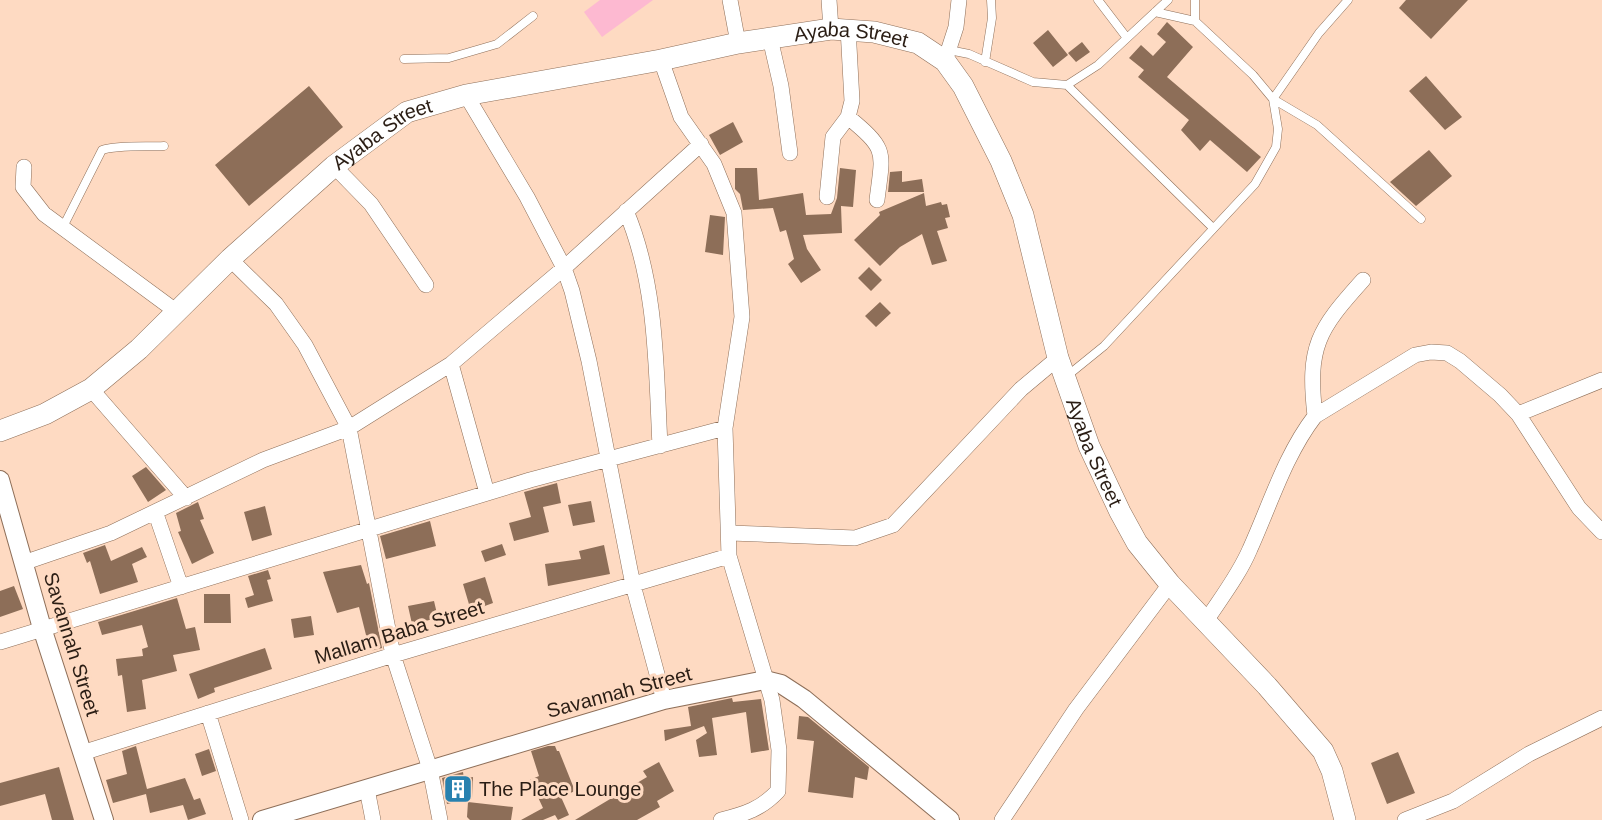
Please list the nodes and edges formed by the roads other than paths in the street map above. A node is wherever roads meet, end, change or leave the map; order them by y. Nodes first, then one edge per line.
1 (730, 0) edge
2 (829, 0) edge
3 (959, 0) edge
4 (991, 0) edge
5 (1098, 0) edge
6 (1168, 0) edge
7 (1195, 0) edge
8 (1348, 0) edge
9 (1155, 12) junction
10 (532, 16) dead end
11 (1195, 21) junction
12 (839, 29) junction
13 (770, 38) junction
14 (1127, 38) junction
15 (738, 43) junction
16 (947, 56) junction
17 (404, 59) dead end
18 (661, 60) junction
19 (985, 62) junction
20 (1067, 85) junction
21 (466, 95) junction
22 (1273, 99) junction
23 (848, 117) junction
24 (701, 144) junction
25 (164, 146) dead end
26 (790, 153) dead end
27 (334, 166) junction
28 (24, 167) dead end
29 (827, 197) dead end
30 (877, 200) dead end
31 (626, 212) junction
32 (1421, 219) dead end
33 (63, 227) junction
34 (1213, 228) junction
35 (230, 259) junction
36 (564, 268) junction
37 (1363, 280) dead end
38 (426, 285) dead end
39 (177, 312) junction
40 (451, 364) junction
41 (1062, 367) junction
42 (1602, 380) edge
43 (91, 389) junction
44 (1518, 414) junction
45 (1315, 416) junction
46 (349, 428) junction
47 (725, 428) junction
48 (0, 431) edge
49 (660, 446) junction
50 (609, 460) junction
51 (0, 480) edge
52 (487, 493) junction
53 (186, 498) junction
54 (156, 514) junction
55 (368, 530) junction
56 (1602, 532) edge
57 (730, 533) junction
58 (729, 556) junction
59 (23, 563) junction
60 (1170, 584) junction
61 (633, 585) junction
62 (181, 586) junction
63 (1206, 621) junction
64 (42, 628) junction
65 (0, 642) edge
66 (393, 655) junction
67 (765, 680) junction
68 (664, 700) junction
69 (208, 713) junction
70 (1602, 717) edge
71 (82, 753) junction
72 (430, 769) junction
73 (367, 789) junction
74 (932, 814) edge
75 (104, 820) edge
76 (241, 820) edge
77 (262, 820) edge
78 (373, 820) edge
79 (440, 820) edge
80 (721, 820) edge
81 (950, 820) edge
82 (1002, 820) edge
83 (1345, 820) edge
84 (1405, 820) edge

1 - 15 street
2 - 12 street
3 - 16 street
4 - 19 lane
5 - 14 lane
6 - 9 lane
7 - 11 lane
8 - 22 lane
9 - 11 lane
9 - 14 lane
10 - 17 lane
11 - 22 lane
12 - 13 main road, Ayaba Street
12 - 16 main road, Ayaba Street
12 - 23 street
13 - 15 main road, Ayaba Street
13 - 26 street
14 - 20 lane
15 - 18 main road, Ayaba Street
16 - 19 lane
16 - 41 main road, Ayaba Street
18 - 21 main road, Ayaba Street
18 - 24 street
19 - 20 lane
20 - 34 lane
21 - 27 main road, Ayaba Street
21 - 36 street
22 - 32 lane
22 - 34 lane
23 - 29 street
23 - 30 street
24 - 31 street
24 - 47 street
25 - 33 lane
27 - 35 main road, Ayaba Street
27 - 38 street
28 - 33 street
31 - 36 street
31 - 49 street
33 - 39 street
34 - 41 lane
35 - 39 main road, Ayaba Street
35 - 46 street
36 - 40 street
36 - 50 street
37 - 45 street
39 - 43 main road, Ayaba Street
40 - 46 street
40 - 52 street
41 - 57 street
41 - 60 main road, Ayaba Street
42 - 44 street
43 - 48 main road, Ayaba Street
43 - 53 street
44 - 45 street
44 - 56 street
45 - 63 street
46 - 53 street
46 - 55 street
47 - 49 street
47 - 57 street
49 - 50 street
50 - 52 street
50 - 61 street
51 - 59 street, Savannah Street
52 - 55 street
53 - 54 street
54 - 59 street
54 - 62 street
55 - 62 street
55 - 66 street
57 - 58 street
58 - 61 street, Mallam Baba Street
58 - 67 street
59 - 64 street, Savannah Street
60 - 63 main road, Ayaba Street
60 - 82 street
61 - 66 street, Mallam Baba Street
61 - 68 street
62 - 64 street
63 - 83 main road, Ayaba Street
64 - 65 street
64 - 71 street, Savannah Street
66 - 69 street, Mallam Baba Street
66 - 72 street
67 - 68 street, Savannah Street
67 - 74 street
67 - 80 street
68 - 72 street, Savannah Street
69 - 71 street, Mallam Baba Street
69 - 76 street
70 - 84 street
71 - 75 street, Savannah Street
72 - 73 street, Savannah Street
72 - 79 street
73 - 77 street, Savannah Street
73 - 78 street
74 - 81 street

